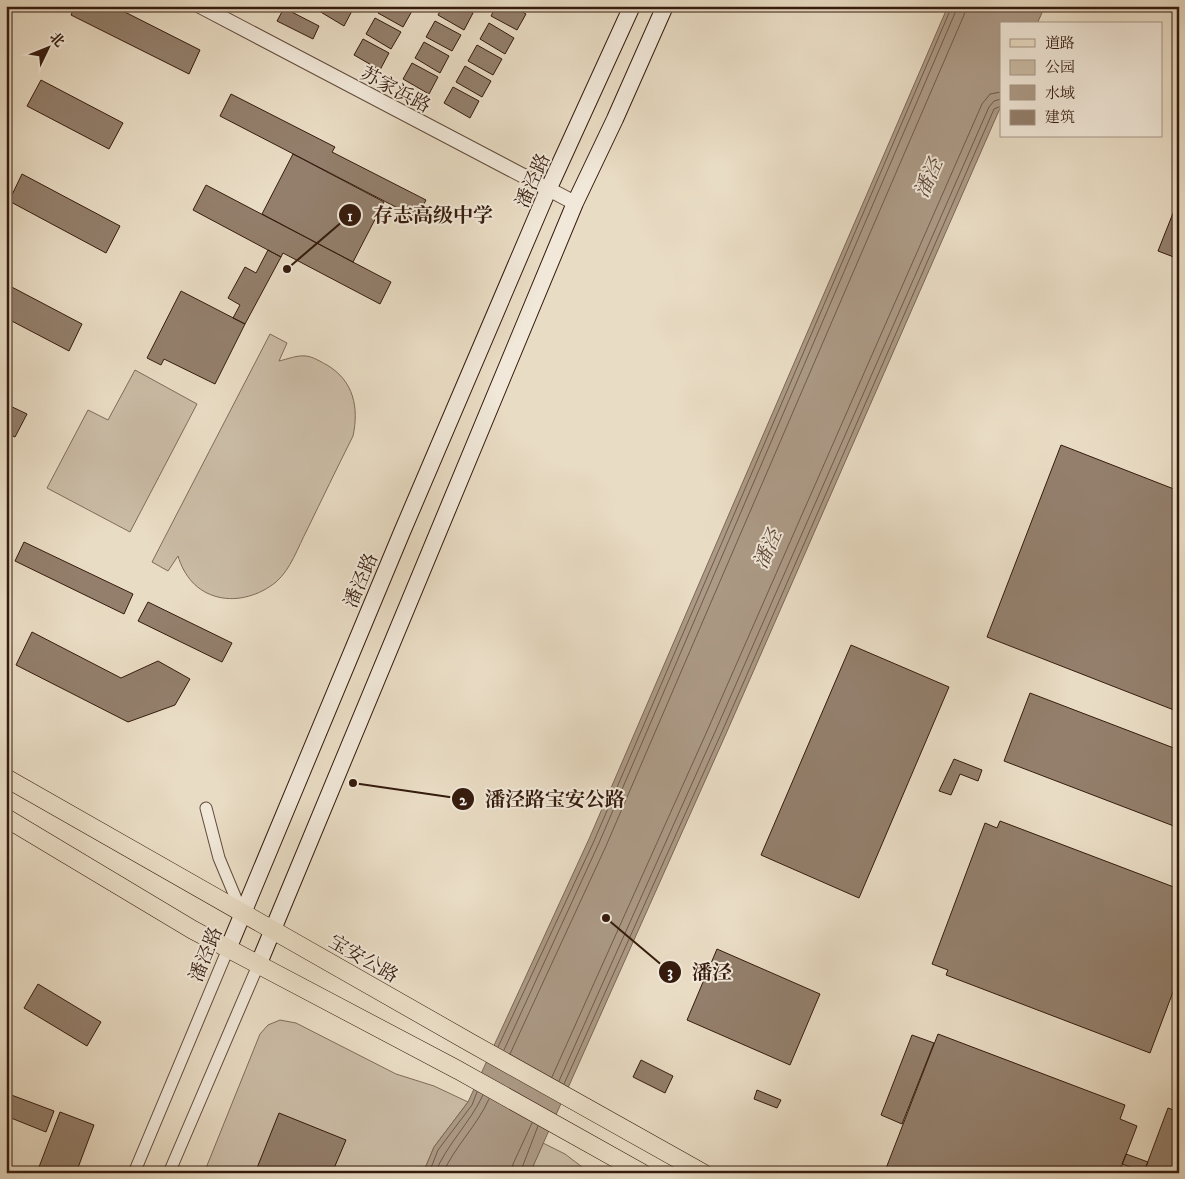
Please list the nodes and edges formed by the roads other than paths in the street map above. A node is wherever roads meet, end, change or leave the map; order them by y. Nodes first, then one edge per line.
1 (200, 6) edge
2 (632, 6) edge
3 (665, 6) edge
4 (548, 190) junction
5 (575, 203) junction
6 (6, 778) edge
7 (206, 808) dead end
8 (6, 818) edge
9 (243, 914) junction
10 (272, 930) junction
11 (228, 949) junction
12 (259, 964) junction
13 (134, 1173) edge
14 (169, 1173) edge
15 (642, 1173) edge
16 (703, 1173) edge

1 - 4 street, 苏家浜路
2 - 4 main road, 潘泾路
3 - 5 main road
4 - 5 street, 苏家浜路
4 - 9 main road, 潘泾路
5 - 10 main road
6 - 9 main road, 宝安公路
7 - 9 street
8 - 11 main road
9 - 10 main road, 宝安公路
9 - 11 main road, 潘泾路
10 - 12 main road
10 - 16 main road, 宝安公路
11 - 12 main road
11 - 13 street, 潘泾路
12 - 14 street
12 - 15 main road

